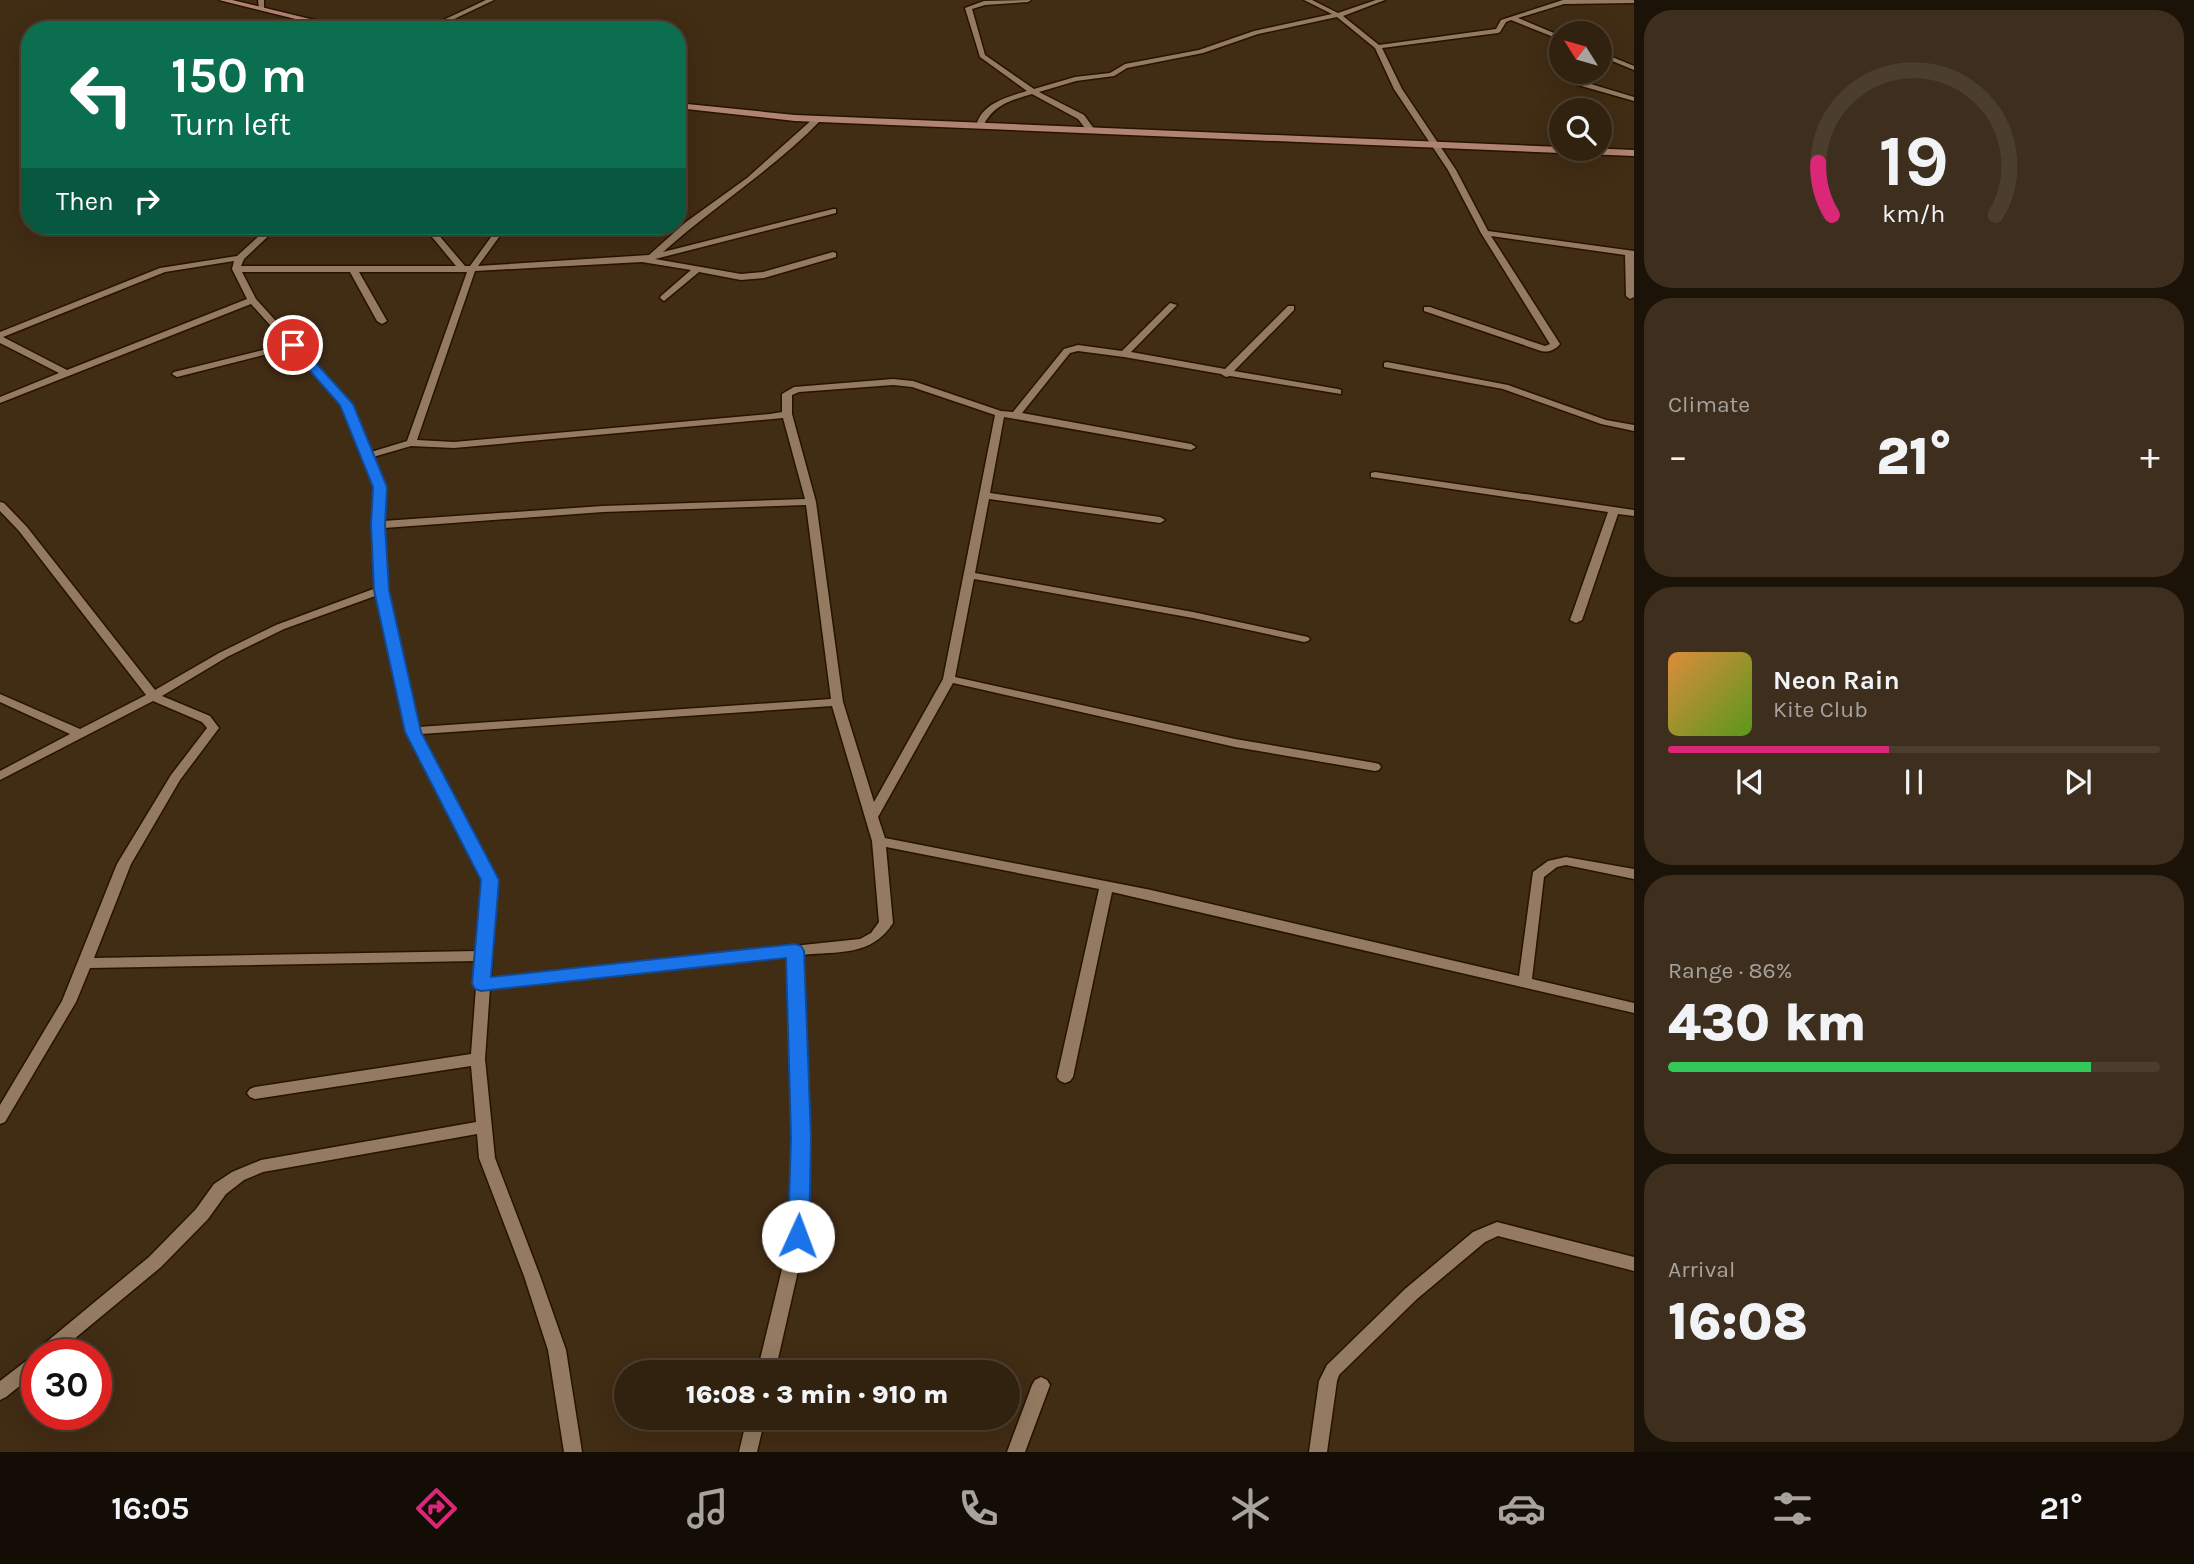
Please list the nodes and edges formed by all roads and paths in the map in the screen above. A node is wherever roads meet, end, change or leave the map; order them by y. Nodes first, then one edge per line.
1 (223, 0) edge
2 (491, 0) edge
3 (1028, 0) edge
4 (1307, 0) edge
5 (1382, 0) edge
6 (1634, 1) edge
7 (261, 5) edge
8 (1338, 15) junction
9 (1511, 18) junction
10 (319, 21) edge
11 (445, 21) edge
12 (1549, 33) edge
13 (1378, 47) junction
14 (1612, 59) edge
15 (1634, 68) edge
16 (1584, 84) edge
17 (1033, 92) junction
18 (1634, 99) edge
19 (686, 105) edge
20 (818, 119) junction
21 (979, 126) junction
22 (1091, 131) junction
23 (1435, 144) junction
24 (1634, 153) edge
25 (833, 211) dead end
26 (686, 224) edge
27 (689, 224) junction
28 (686, 227) edge
29 (1485, 233) junction
30 (266, 235) edge
31 (436, 235) edge
32 (496, 235) edge
33 (677, 235) edge
34 (1632, 253) edge
35 (833, 255) dead end
36 (652, 257) junction
37 (642, 259) junction
38 (238, 264) junction
39 (699, 268) junction
40 (353, 269) junction
41 (468, 269) junction
42 (1630, 296) dead end
43 (664, 298) dead end
44 (252, 300) junction
45 (1173, 305) dead end
46 (1291, 308) dead end
47 (1427, 309) dead end
48 (382, 321) dead end
49 (0, 337) edge
50 (293, 345) junction
51 (1124, 354) junction
52 (1387, 365) dead end
53 (66, 373) junction
54 (177, 374) dead end
55 (1227, 374) junction
56 (1338, 392) dead end
57 (0, 400) edge
58 (787, 414) junction
59 (1000, 414) junction
60 (1016, 415) junction
61 (1634, 428) edge
62 (411, 443) junction
63 (1191, 447) dead end
64 (367, 456) junction
65 (1375, 475) dead end
66 (983, 495) junction
67 (811, 502) junction
68 (0, 505) edge
69 (1614, 510) junction
70 (1634, 513) edge
71 (1160, 520) dead end
72 (378, 525) junction
73 (968, 575) junction
74 (382, 590) junction
75 (1576, 620) dead end
76 (1304, 639) dead end
77 (949, 679) junction
78 (153, 696) junction
79 (0, 698) edge
80 (837, 702) junction
81 (413, 732) junction
82 (80, 734) junction
83 (1376, 768) dead end
84 (0, 776) edge
85 (873, 815) junction
86 (879, 841) junction
87 (1634, 874) edge
88 (1106, 886) junction
89 (795, 951) junction
90 (484, 956) junction
91 (85, 963) junction
92 (1525, 982) junction
93 (481, 984) junction
94 (1634, 1008) edge
95 (478, 1059) junction
96 (1066, 1077) dead end
97 (255, 1093) dead end
98 (0, 1118) edge
99 (484, 1127) junction
100 (1634, 1264) edge
101 (62, 1339) edge
102 (769, 1360) edge
103 (21, 1374) edge
104 (1041, 1385) dead end
105 (0, 1392) edge
106 (753, 1430) edge
107 (573, 1452) edge
108 (748, 1452) edge
109 (1016, 1452) edge
110 (1318, 1452) edge

1 - 7 main road
2 - 11 street
3 - 17 street
4 - 8 street
5 - 8 street
6 - 9 street
7 - 10 main road
8 - 13 street
8 - 17 street
9 - 12 street
9 - 13 street
13 - 23 street
14 - 15 street
16 - 18 street
17 - 21 street
17 - 22 street
19 - 20 main road
20 - 21 main road
20 - 27 street
21 - 22 main road
22 - 23 main road
23 - 24 main road
23 - 29 street
25 - 36 street
26 - 27 street
27 - 28 street
29 - 34 street
29 - 47 street
30 - 38 street
31 - 41 street
32 - 41 street
33 - 36 street
34 - 42 street
35 - 39 street
36 - 37 street
37 - 39 street
37 - 41 street
38 - 40 street
38 - 44 street
38 - 49 street
39 - 43 street
40 - 41 street
40 - 48 street
41 - 62 street
44 - 50 street
44 - 53 street
45 - 51 street
46 - 55 street
49 - 53 street
50 - 54 street
50 - 64 street
51 - 55 street
51 - 60 street
52 - 61 street
53 - 57 street
55 - 56 street
58 - 59 street
58 - 62 street
58 - 67 street
59 - 60 street
59 - 66 street
60 - 63 street
62 - 64 street
64 - 72 street
65 - 69 street
66 - 71 street
66 - 73 street
67 - 72 street
67 - 80 street
68 - 78 street
69 - 70 street
69 - 75 street
72 - 74 street
73 - 76 street
73 - 77 street
74 - 78 street
74 - 81 street
77 - 83 street
77 - 85 street
78 - 82 street
78 - 91 street
79 - 82 street
80 - 81 street
80 - 85 street
81 - 90 street
82 - 84 street
85 - 86 street
86 - 88 street
86 - 89 street
87 - 92 street
88 - 92 street
88 - 96 street
89 - 93 street
89 - 102 street
90 - 91 street
90 - 93 street
91 - 98 street
92 - 94 street
93 - 95 street
95 - 97 street
95 - 99 street
99 - 101 street
99 - 107 street
100 - 110 street
103 - 105 street
104 - 109 street
106 - 108 street

